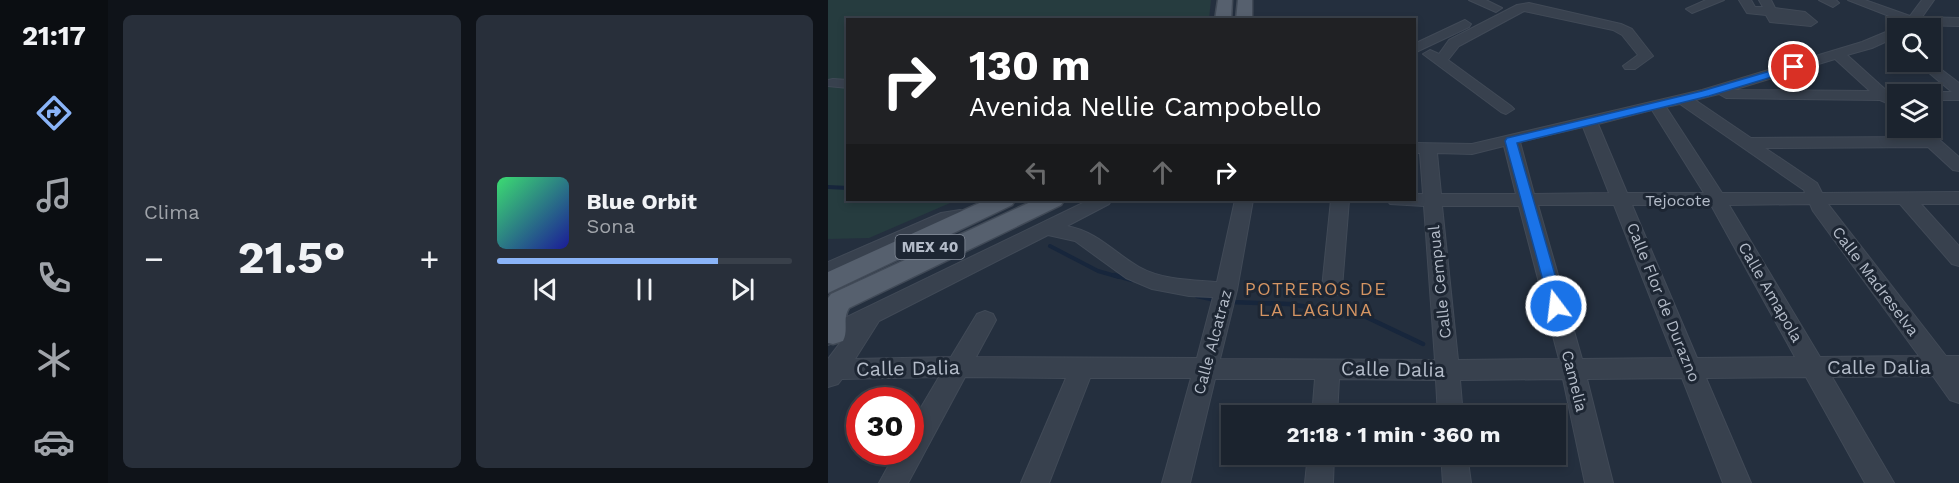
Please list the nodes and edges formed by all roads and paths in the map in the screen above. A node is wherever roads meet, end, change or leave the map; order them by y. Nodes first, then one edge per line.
1 (1225, 0) edge
2 (1245, 0) edge
3 (1475, 0) edge
4 (1513, 0) edge
5 (1718, 0) edge
6 (1745, 0) edge
7 (1854, 0) edge
8 (1869, 0) edge
9 (1928, 0) edge
10 (1767, 6) edge
11 (1496, 8) junction
12 (1692, 9) dead end
13 (1223, 18) edge
14 (1244, 18) edge
15 (1889, 18) edge
16 (1912, 18) edge
17 (1887, 20) edge
18 (1943, 21) joint
19 (1959, 21) edge
20 (1959, 33) edge
21 (1887, 35) edge
22 (1416, 49) edge
23 (1838, 54) junction
24 (1441, 60) junction
25 (1630, 66) dead end
26 (1936, 72) edge
27 (1959, 90) edge
28 (1706, 93) junction
29 (1887, 93) edge
30 (1887, 96) edge
31 (1941, 96) edge
32 (1959, 96) edge
33 (1682, 98) junction
34 (1656, 104) junction
35 (1506, 109) dead end
36 (1589, 122) junction
37 (1928, 138) edge
38 (1511, 141) junction
39 (1933, 142) junction
40 (1748, 144) junction
41 (1421, 149) edge
42 (1959, 165) edge
43 (1816, 198) junction
44 (1905, 198) junction
45 (1959, 198) edge
46 (1623, 200) junction
47 (1717, 200) junction
48 (1002, 201) edge
49 (1030, 201) edge
50 (1051, 201) edge
51 (1101, 201) edge
52 (1244, 201) edge
53 (1340, 201) edge
54 (1416, 201) edge
55 (1431, 201) junction
56 (1528, 201) junction
57 (974, 213) junction
58 (1045, 228) junction
59 (1959, 259) edge
60 (828, 270) edge
61 (828, 283) edge
62 (1332, 288) dead end
63 (1226, 290) junction
64 (828, 296) edge
65 (874, 312) junction
66 (985, 320) dead end
67 (830, 335) edge
68 (1949, 366) edge
69 (958, 367) junction
70 (1814, 367) junction
71 (1082, 368) junction
72 (1328, 368) junction
73 (1692, 368) junction
74 (1204, 369) junction
75 (1573, 369) junction
76 (1448, 370) junction
77 (831, 373) edge
78 (1959, 392) edge
79 (1325, 405) edge
80 (1450, 405) edge
81 (924, 426) edge
82 (903, 465) edge
83 (1320, 465) edge
84 (1455, 465) edge
85 (893, 483) edge
86 (1035, 483) edge
87 (1176, 483) edge
88 (1319, 483) edge
89 (1456, 483) edge
90 (1599, 483) edge
91 (1737, 483) edge
92 (1880, 483) edge

1 - 13 main road
2 - 14 main road
3 - 11 street
4 - 11 street
5 - 12 street
6 - 10 street
7 - 17 street
8 - 15 street
9 - 16 street
11 - 22 street
18 - 19 street
18 - 20 street
21 - 23 street
22 - 24 street
23 - 28 street
23 - 29 street
24 - 25 street
24 - 35 street
26 - 27 street
28 - 30 street
28 - 33 street
31 - 32 street
33 - 34 street
33 - 40 street, Calle Madreselva
34 - 36 street
34 - 47 street, Calle Amapola
36 - 38 street
36 - 46 street, Calle Flor de Durazno
37 - 39 street
38 - 41 street
38 - 56 street, Camelia
39 - 40 street
39 - 42 street
40 - 43 street, Calle Madreselva
41 - 55 street, Calle Cempual
43 - 44 street, Tejocote
43 - 47 street, Tejocote
43 - 68 street, Calle Madreselva
44 - 45 street, Tejocote
44 - 59 street
46 - 47 street, Tejocote
46 - 56 street, Tejocote
46 - 73 street, Calle Flor de Durazno
47 - 70 street, Calle Amapola
48 - 57 main road, MEX 40
49 - 64 main road, MEX 40
50 - 67 main road
51 - 58 street
52 - 63 street, Calle Alcatraz
53 - 62 street
54 - 55 street, Tejocote
55 - 56 street, Tejocote
55 - 76 street, Calle Cempual
56 - 75 street, Camelia
57 - 60 street
57 - 61 main road, MEX 40
58 - 63 street
58 - 65 street
63 - 74 street, Calle Alcatraz
65 - 67 street
65 - 77 street
66 - 69 street
68 - 70 street, Calle Dalia
68 - 78 street, Calle Madreselva
69 - 71 street, Calle Dalia
69 - 77 street, Calle Dalia
69 - 81 street
70 - 73 street, Calle Dalia
70 - 92 street, Calle Amapola
71 - 74 street, Calle Dalia
71 - 86 street
72 - 74 street, Calle Dalia
72 - 76 street, Calle Dalia
72 - 79 street
73 - 75 street, Calle Dalia
73 - 91 street, Calle Flor de Durazno
74 - 87 street, Calle Alcatraz
75 - 76 street, Calle Dalia
75 - 90 street, Camelia
76 - 80 street, Calle Cempual
82 - 85 street
83 - 88 street
84 - 89 street

